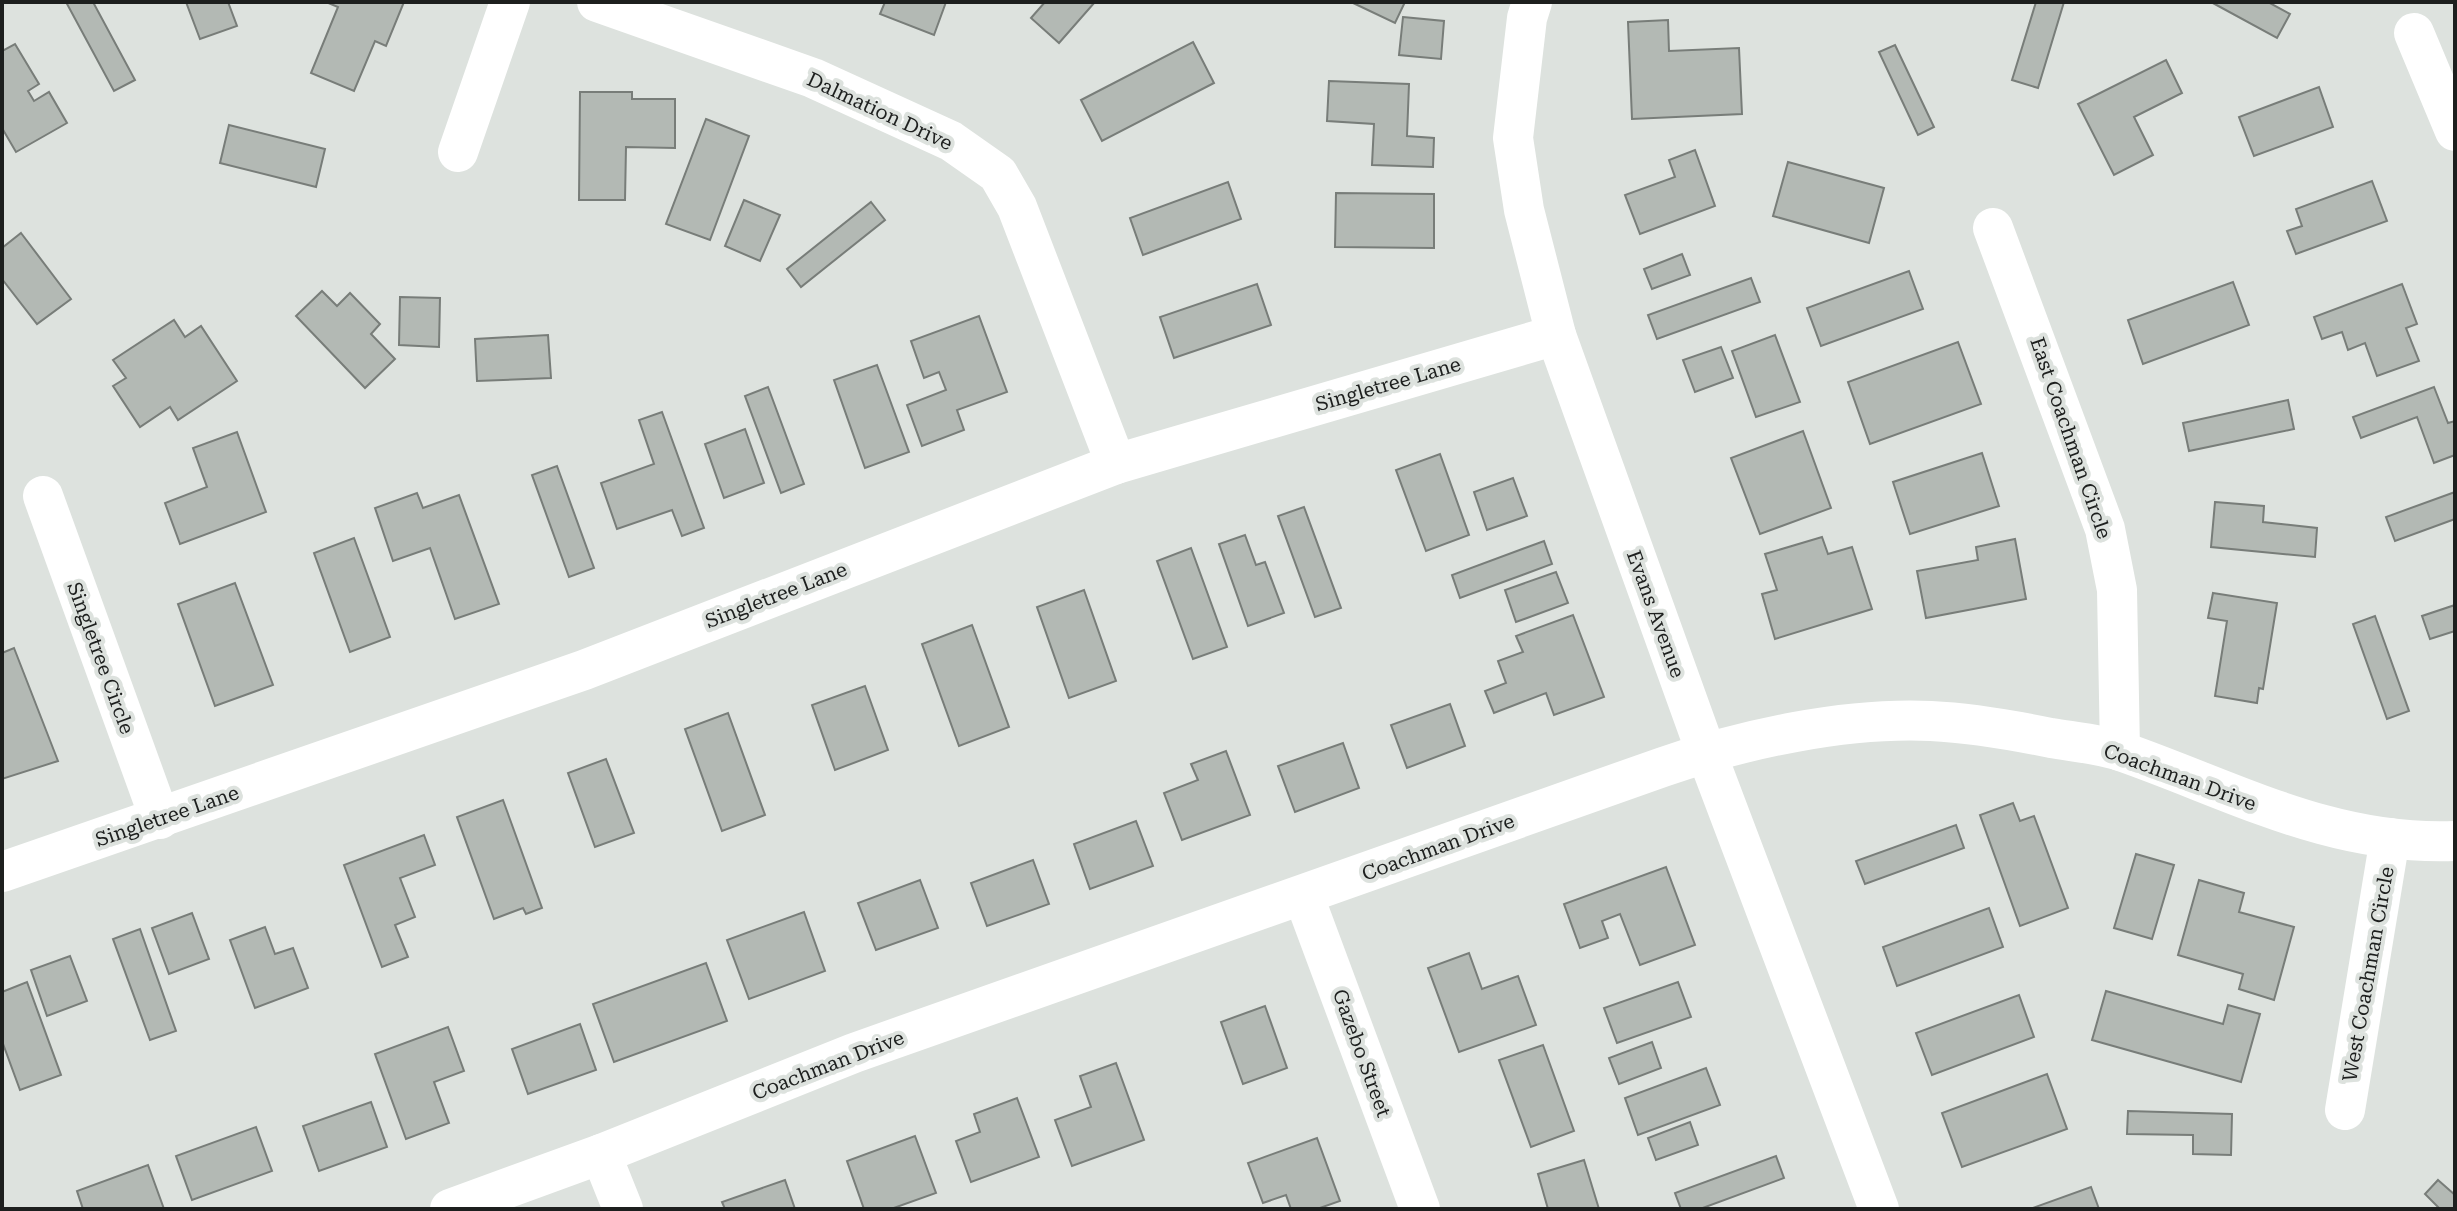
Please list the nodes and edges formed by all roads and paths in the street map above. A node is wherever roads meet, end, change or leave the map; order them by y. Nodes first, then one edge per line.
1 (510, 2) edge
2 (597, 2) edge
3 (1532, 2) edge
4 (2414, 33) dead end
5 (2455, 131) edge
6 (458, 152) dead end
7 (1993, 228) dead end
8 (1556, 335) junction
9 (1116, 464) junction
10 (43, 496) dead end
11 (2120, 751) junction
12 (1706, 752) junction
13 (160, 819) junction
14 (2390, 838) junction
15 (2455, 841) edge
16 (2, 872) edge
17 (1304, 897) junction
18 (2345, 1110) dead end
19 (601, 1154) junction
20 (450, 1209) edge
21 (623, 1209) edge
22 (1420, 1209) edge
23 (1879, 1209) edge

1 - 6 street
2 - 9 street, Dalmation Drive
3 - 8 street, Evans Avenue
4 - 5 street
7 - 11 street, East Coachman Circle
8 - 9 street, Singletree Lane
8 - 12 street, Evans Avenue
9 - 13 street, Singletree Lane
10 - 13 street, Singletree Circle
11 - 12 street, Coachman Drive
11 - 14 street, Coachman Drive
12 - 17 street, Coachman Drive
12 - 23 street, Evans Avenue
13 - 16 street, Singletree Lane
14 - 15 street, Coachman Drive
14 - 18 street, West Coachman Circle
17 - 19 street, Coachman Drive
17 - 22 street, Gazebo Street
19 - 20 street, Coachman Drive
19 - 21 street

